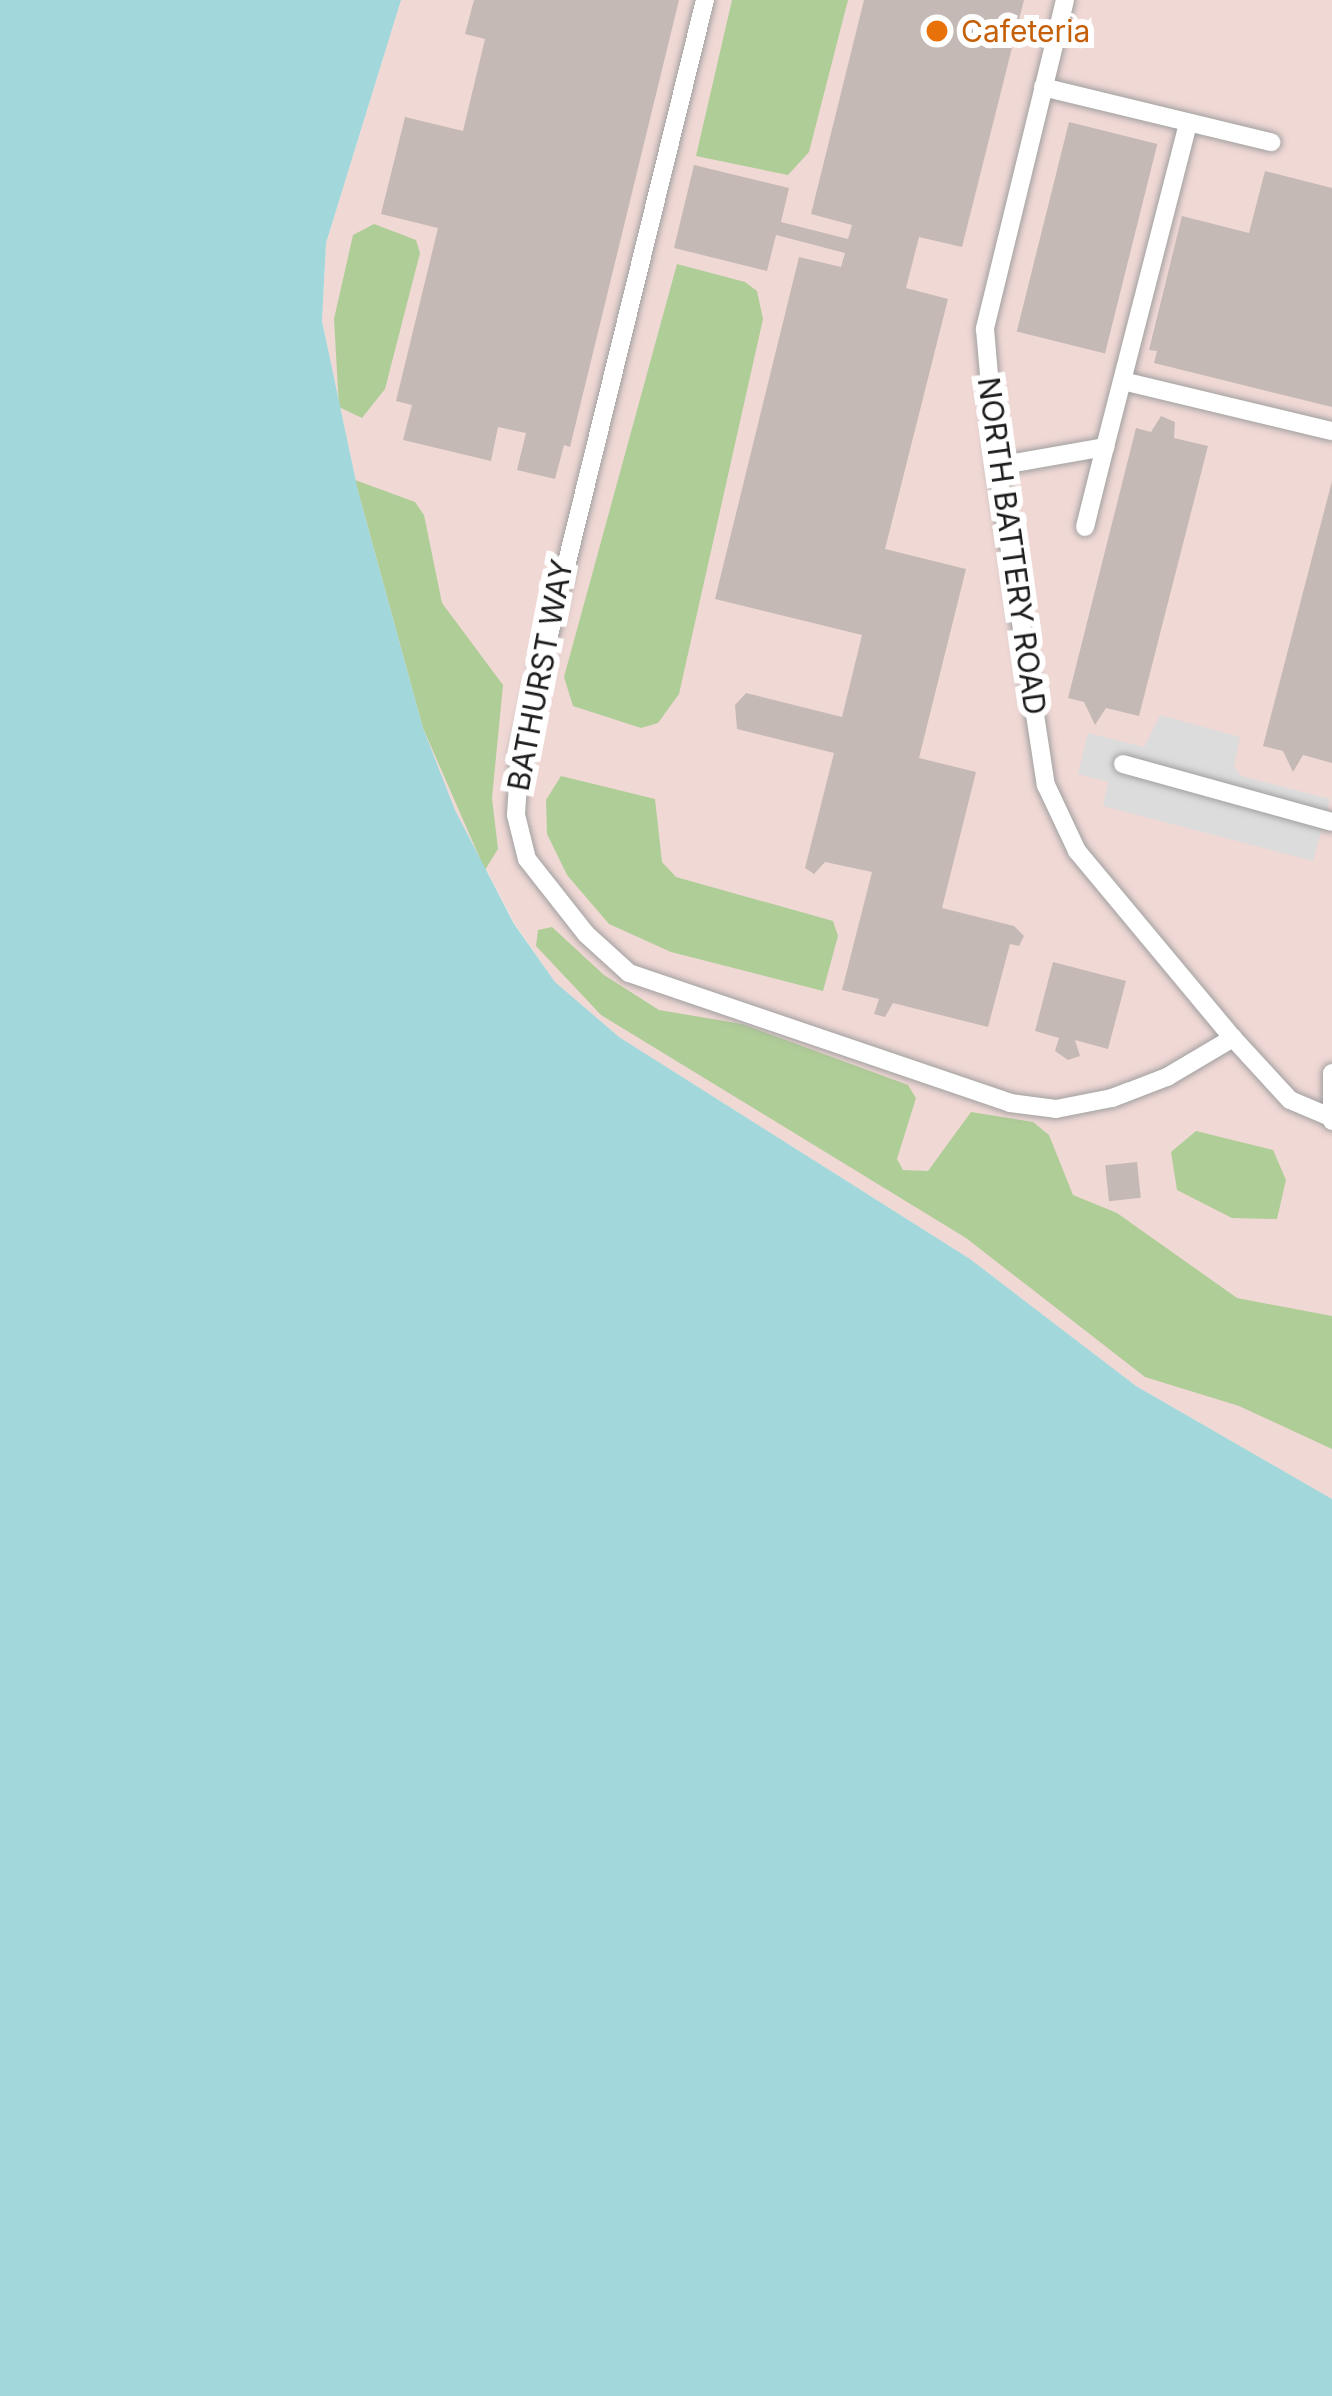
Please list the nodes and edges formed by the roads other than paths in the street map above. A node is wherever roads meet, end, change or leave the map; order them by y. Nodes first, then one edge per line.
1 (705, 0) edge
2 (1065, 0) edge
3 (1043, 87) junction
4 (1188, 123) junction
5 (1270, 142) dead end
6 (1123, 381) junction
7 (1332, 431) edge
8 (1105, 447) junction
9 (997, 466) junction
10 (1085, 527) dead end
11 (1123, 764) dead end
12 (1332, 822) edge
13 (1232, 1038) junction
14 (1332, 1073) edge
15 (1331, 1119) edge

1 - 13 lane, BATHURST WAY
2 - 3 lane, NORTH BATTERY ROAD
3 - 4 lane
3 - 9 lane, NORTH BATTERY ROAD
4 - 5 lane
4 - 6 lane
6 - 7 lane
6 - 8 lane
8 - 9 lane
8 - 10 lane
9 - 13 lane, NORTH BATTERY ROAD
11 - 12 lane
13 - 15 lane, NORTH BATTERY ROAD
14 - 15 lane

